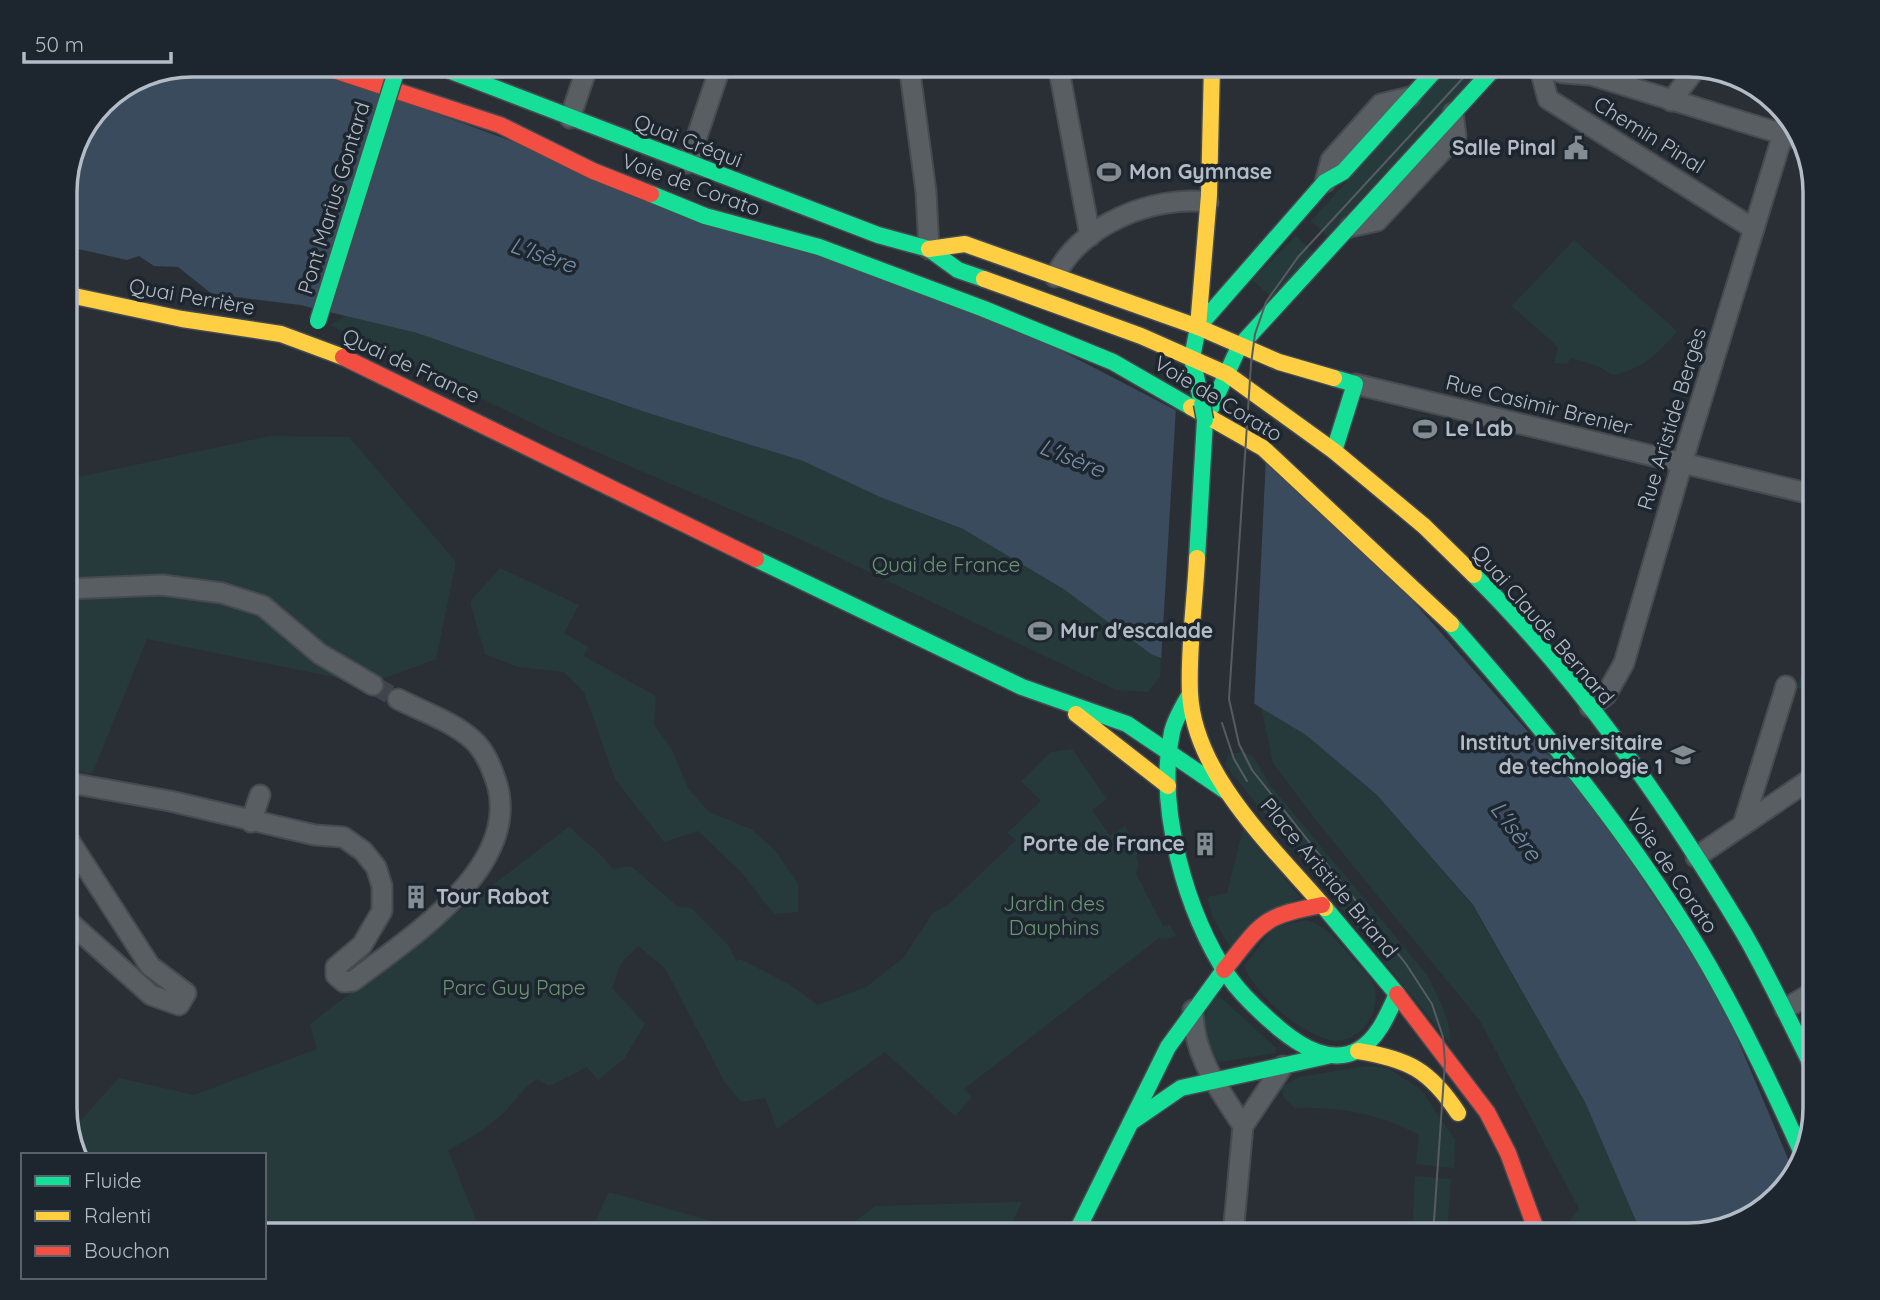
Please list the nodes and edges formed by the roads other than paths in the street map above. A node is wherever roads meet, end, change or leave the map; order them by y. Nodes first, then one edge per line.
1 (354, 77) edge
2 (394, 77) edge
3 (466, 77) edge
4 (584, 77) edge
5 (718, 77) edge
6 (911, 77) edge
7 (1060, 77) edge
8 (1212, 77) edge
9 (1429, 77) edge
10 (1486, 77) edge
11 (1541, 77) edge
12 (1604, 77) edge
13 (1689, 77) edge
14 (1411, 97) joint
15 (1671, 101) junction
16 (1453, 113) joint
17 (570, 118) junction
18 (1786, 131) edge
19 (1790, 140) edge
20 (688, 163) junction
21 (1325, 182) joint
22 (1209, 199) junction
23 (1349, 227) joint
24 (1754, 229) junction
25 (1090, 236) junction
26 (929, 249) junction
27 (1046, 274) junction
28 (77, 296) edge
29 (1198, 327) junction
30 (310, 343) junction
31 (1239, 346) junction
32 (1192, 358) junction
33 (1227, 374) junction
34 (1364, 386) junction
35 (1206, 411) junction
36 (1334, 451) junction
37 (1682, 463) junction
38 (1803, 492) edge
39 (77, 589) edge
40 (373, 685) tunnel mouth
41 (1786, 686) dead end
42 (398, 699) tunnel mouth
43 (1060, 702) junction
44 (1590, 708) junction
45 (1188, 716) junction
46 (1168, 752) junction
47 (77, 784) edge
48 (1803, 784) edge
49 (1168, 786) junction
50 (1226, 791) junction
51 (260, 795) dead end
52 (251, 822) junction
53 (1743, 825) junction
54 (77, 852) edge
55 (1696, 857) junction
56 (1322, 905) junction
57 (77, 929) edge
58 (1224, 970) junction
59 (1398, 994) junction
60 (1803, 998) edge
61 (1193, 1009) junction
62 (1785, 1009) junction
63 (1803, 1047) edge
64 (1358, 1051) junction
65 (1327, 1056) junction
66 (1283, 1066) junction
67 (1214, 1081) junction
68 (1130, 1123) junction
69 (1243, 1126) junction
70 (1467, 1128) dead end
71 (1797, 1142) edge
72 (1081, 1223) edge
73 (1234, 1223) edge
74 (1534, 1223) edge

1 - 71 main road, Voie de Corato
2 - 30 main road, Pont Marius Gontard, bridge
3 - 17 main road, Quai Créqui
4 - 17 street
5 - 20 street
6 - 26 street
7 - 25 street
8 - 22 main road
9 - 14 main road
10 - 16 main road
11 - 24 street, Chemin Pinal
12 - 15 street
13 - 15 street
14 - 21 street
15 - 18 street
16 - 23 street
17 - 20 main road, Quai Créqui
19 - 24 street, Rue Aristide Bergès
20 - 26 main road, Quai Créqui
21 - 29 main road
22 - 25 street
22 - 29 main road
23 - 31 main road
24 - 37 street, Rue Aristide Bergès
25 - 27 street
26 - 27 main road, Quai Créqui
26 - 32 main road, Quai Créqui
27 - 29 main road, Quai Créqui
28 - 30 main road, Quai Perrière
29 - 31 main road, Quai Créqui
29 - 32 main road
30 - 43 main road, Quai de France
31 - 33 main road
31 - 34 main road, Quai Créqui
32 - 33 main road, Quai Claude Bernard
32 - 35 main road
33 - 35 main road
33 - 36 main road, Quai Claude Bernard
34 - 36 main road
34 - 37 street, Rue Casimir Brenier
35 - 45 main road
36 - 44 main road, Quai Claude Bernard
37 - 38 street, Rue Casimir Brenier
37 - 44 street, Rue Aristide Bergès
39 - 40 street
41 - 53 street
42 - 52 street
43 - 46 main road, Quai de France
43 - 49 main road, Quai de France
44 - 55 main road, Quai Claude Bernard
45 - 46 main road
45 - 50 main road, Place Aristide Briand
46 - 49 main road
46 - 50 main road, Place Aristide Briand
47 - 52 street
48 - 53 street
49 - 58 main road
50 - 56 main road, Place Aristide Briand
51 - 52 street
53 - 55 street
54 - 57 street
55 - 62 main road, Quai Claude Bernard
56 - 58 main road
56 - 59 main road, Place Aristide Briand
58 - 61 main road
58 - 65 main road
59 - 64 main road
59 - 74 main road, Place Aristide Briand
60 - 62 street
61 - 67 street
61 - 68 main road
62 - 63 main road, Quai Claude Bernard
64 - 65 main road
64 - 70 main road
65 - 66 main road
66 - 67 main road
66 - 69 street
67 - 68 main road
67 - 69 street
68 - 72 main road
69 - 73 street

